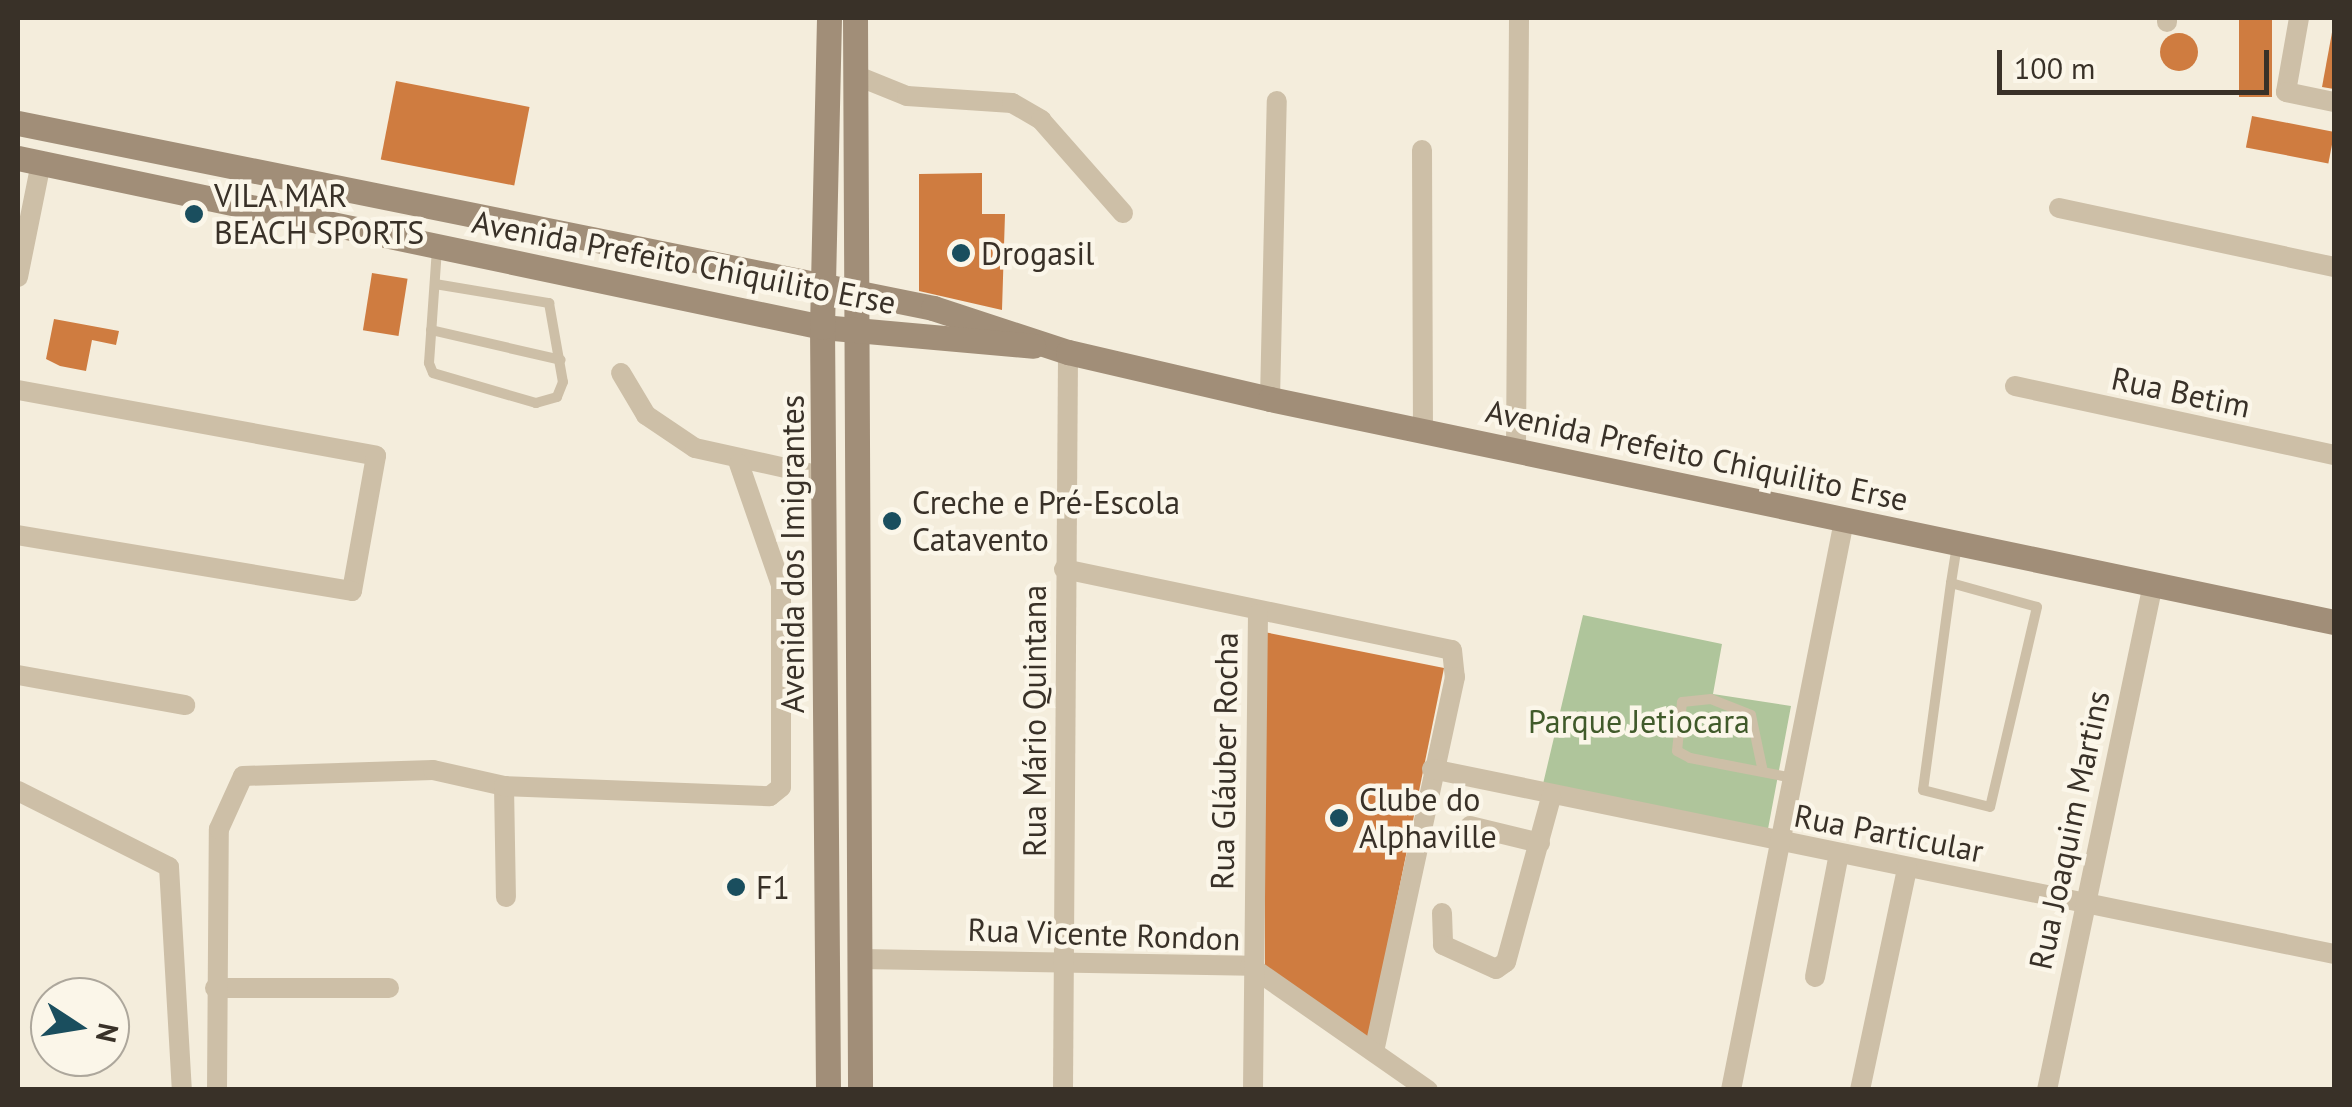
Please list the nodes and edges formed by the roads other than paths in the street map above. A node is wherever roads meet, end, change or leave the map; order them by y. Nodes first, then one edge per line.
1 (829, 18) edge
2 (855, 18) edge
3 (1519, 18) edge
4 (2299, 18) edge
5 (855, 74) junction
6 (1276, 101) dead end
7 (2334, 102) edge
8 (18, 123) edge
9 (1422, 150) dead end
10 (194, 158) junction
11 (29, 161) edge
12 (187, 195) junction
13 (2060, 208) dead end
14 (1123, 212) dead end
15 (437, 248) junction
16 (2334, 267) edge
17 (18, 277) edge
18 (435, 284) junction
19 (826, 289) junction
20 (856, 292) junction
21 (822, 327) junction
22 (431, 330) junction
23 (857, 331) junction
24 (1058, 349) junction
25 (561, 360) junction
26 (621, 373) dead end
27 (2014, 386) dead end
28 (18, 390) edge
29 (1270, 399) junction
30 (1424, 429) junction
31 (1516, 449) junction
32 (2334, 456) edge
33 (738, 464) junction
34 (826, 476) junction
35 (1844, 521) junction
36 (18, 536) edge
37 (1957, 544) junction
38 (1064, 569) junction
39 (1951, 583) junction
40 (2153, 584) junction
41 (1258, 614) junction
42 (2334, 622) edge
43 (18, 675) edge
44 (185, 705) dead end
45 (1432, 770) junction
46 (1763, 772) junction
47 (1794, 778) junction
48 (504, 786) junction
49 (18, 791) edge
50 (1551, 797) junction
51 (1470, 826) dead end
52 (860, 831) junction
53 (826, 832) junction
54 (1540, 843) junction
55 (1781, 843) junction
56 (1840, 854) junction
57 (1907, 868) junction
58 (506, 897) dead end
59 (2083, 901) junction
60 (1442, 913) dead end
61 (2334, 954) edge
62 (861, 959) junction
63 (1064, 959) junction
64 (1250, 966) junction
65 (1816, 978) dead end
66 (215, 988) junction
67 (389, 988) dead end
68 (1375, 1048) junction
69 (182, 1090) edge
70 (216, 1090) edge
71 (828, 1090) edge
72 (860, 1090) edge
73 (1062, 1090) edge
74 (1254, 1090) edge
75 (1428, 1090) edge
76 (1731, 1090) edge
77 (1860, 1090) edge
78 (2046, 1090) edge

1 - 19 main road, Avenida dos Imigrantes
2 - 5 main road, Avenida dos Imigrantes
3 - 31 street
4 - 7 street
5 - 14 street
5 - 20 main road, Avenida dos Imigrantes
6 - 29 street
8 - 10 main road, Avenida Prefeito Chiquilito Erse
9 - 30 street
10 - 12 main road
10 - 19 main road, Avenida Prefeito Chiquilito Erse
11 - 12 main road, Avenida Prefeito Chiquilito Erse
11 - 17 street
12 - 15 main road, Avenida Prefeito Chiquilito Erse
13 - 16 street
15 - 18 lane
15 - 21 main road, Avenida Prefeito Chiquilito Erse
18 - 22 lane
18 - 25 lane
19 - 20 main road, Avenida Prefeito Chiquilito Erse
19 - 21 main road, Avenida dos Imigrantes
20 - 23 main road, Avenida dos Imigrantes
20 - 24 main road, Avenida Prefeito Chiquilito Erse
21 - 23 main road, Avenida Prefeito Chiquilito Erse
21 - 34 main road, Avenida dos Imigrantes
22 - 25 lane
22 - 25 lane
23 - 24 main road, Avenida Prefeito Chiquilito Erse
23 - 52 main road, Avenida dos Imigrantes
24 - 29 main road, Avenida Prefeito Chiquilito Erse
24 - 38 street, Rua Mário Quintana
26 - 33 street
27 - 32 street, Rua Betim
28 - 36 street
29 - 30 main road, Avenida Prefeito Chiquilito Erse
30 - 31 main road, Avenida Prefeito Chiquilito Erse
31 - 35 main road, Avenida Prefeito Chiquilito Erse
33 - 34 street
33 - 48 street
34 - 53 main road, Avenida dos Imigrantes
35 - 37 main road, Avenida Prefeito Chiquilito Erse
35 - 47 street
37 - 39 lane
37 - 40 main road, Avenida Prefeito Chiquilito Erse
38 - 41 street
38 - 63 street, Rua Mário Quintana
39 - 39 lane
40 - 42 main road, Avenida Prefeito Chiquilito Erse
40 - 59 street, Rua Joaquim Martins
41 - 45 street
41 - 64 street, Rua Gláuber Rocha
43 - 44 street
45 - 50 street, Rua Particular
45 - 68 street
46 - 46 lane
46 - 47 lane
47 - 55 street
48 - 58 street
48 - 66 street
49 - 69 street
50 - 54 street
50 - 55 street, Rua Particular
51 - 54 street
52 - 53 main road
52 - 62 main road, Avenida dos Imigrantes
53 - 71 main road, Avenida dos Imigrantes
54 - 60 street
55 - 56 street, Rua Particular
55 - 76 street
56 - 57 street, Rua Particular
56 - 65 street
57 - 59 street, Rua Particular
57 - 77 street
59 - 61 street, Rua Particular
59 - 78 street, Rua Joaquim Martins
62 - 63 street, Rua Vicente Rondon
62 - 72 main road, Avenida dos Imigrantes
63 - 64 street, Rua Vicente Rondon
63 - 73 street, Rua Mário Quintana
64 - 68 street, Rua Vicente Rondon
64 - 74 street, Rua Gláuber Rocha
66 - 67 street
66 - 70 street
68 - 75 street, Rua Vicente Rondon

